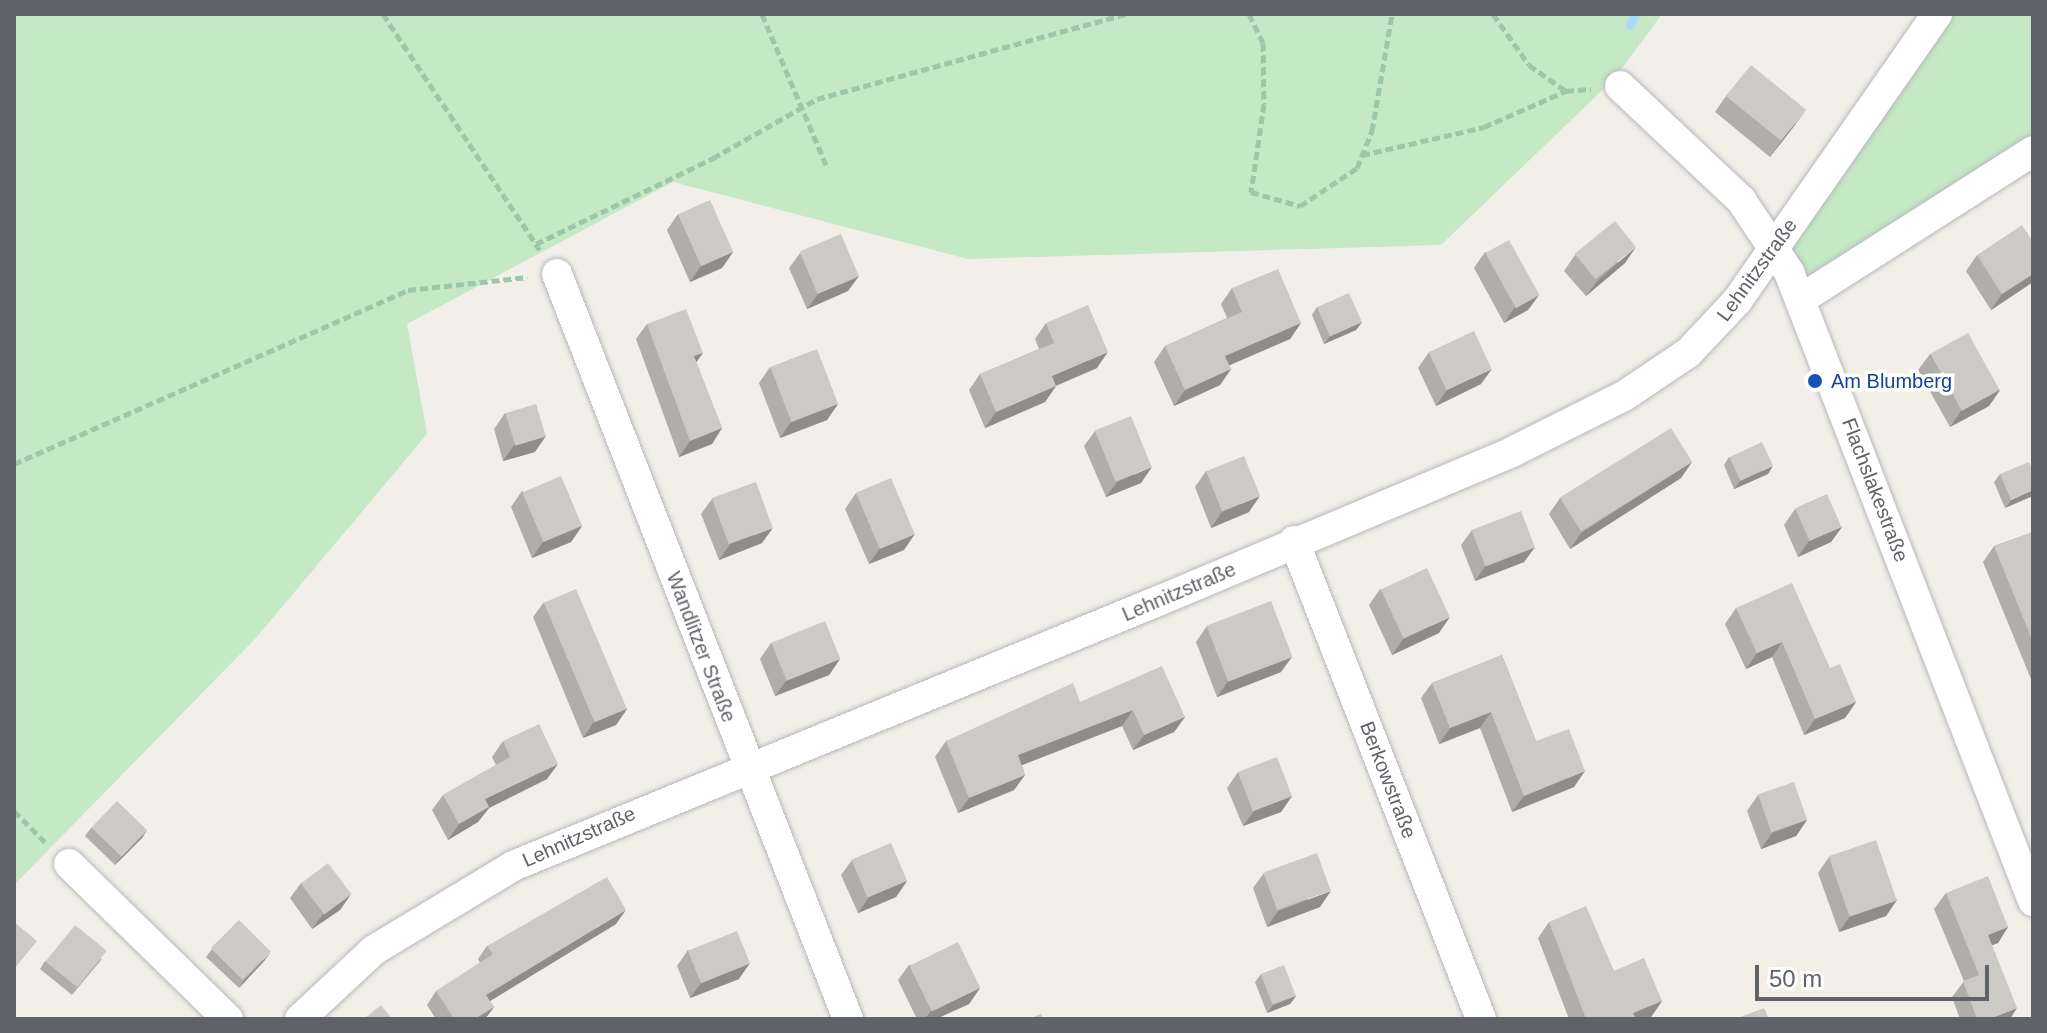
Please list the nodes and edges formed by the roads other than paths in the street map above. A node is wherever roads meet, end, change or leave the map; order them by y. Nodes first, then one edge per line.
1 (1937, 14) edge
2 (1620, 86) road end
3 (2033, 151) edge
4 (1775, 246) junction
5 (557, 274) road end
6 (1801, 299) junction
7 (1294, 541) junction
8 (747, 767) junction
9 (69, 864) road end
10 (2033, 901) edge
11 (228, 1019) edge
12 (300, 1019) edge
13 (848, 1019) edge
14 (1481, 1019) edge

1 - 4 street, Lehnitzstraße
2 - 4 street, Flachslakestraße
3 - 6 street
4 - 6 street, Flachslakestraße
4 - 7 street, Lehnitzstraße
5 - 8 street, Wandlitzer Straße
6 - 10 street, Flachslakestraße
7 - 8 street, Lehnitzstraße
7 - 14 street, Berkowstraße
8 - 12 street, Lehnitzstraße
8 - 13 street, Wandlitzer Straße
9 - 11 street

